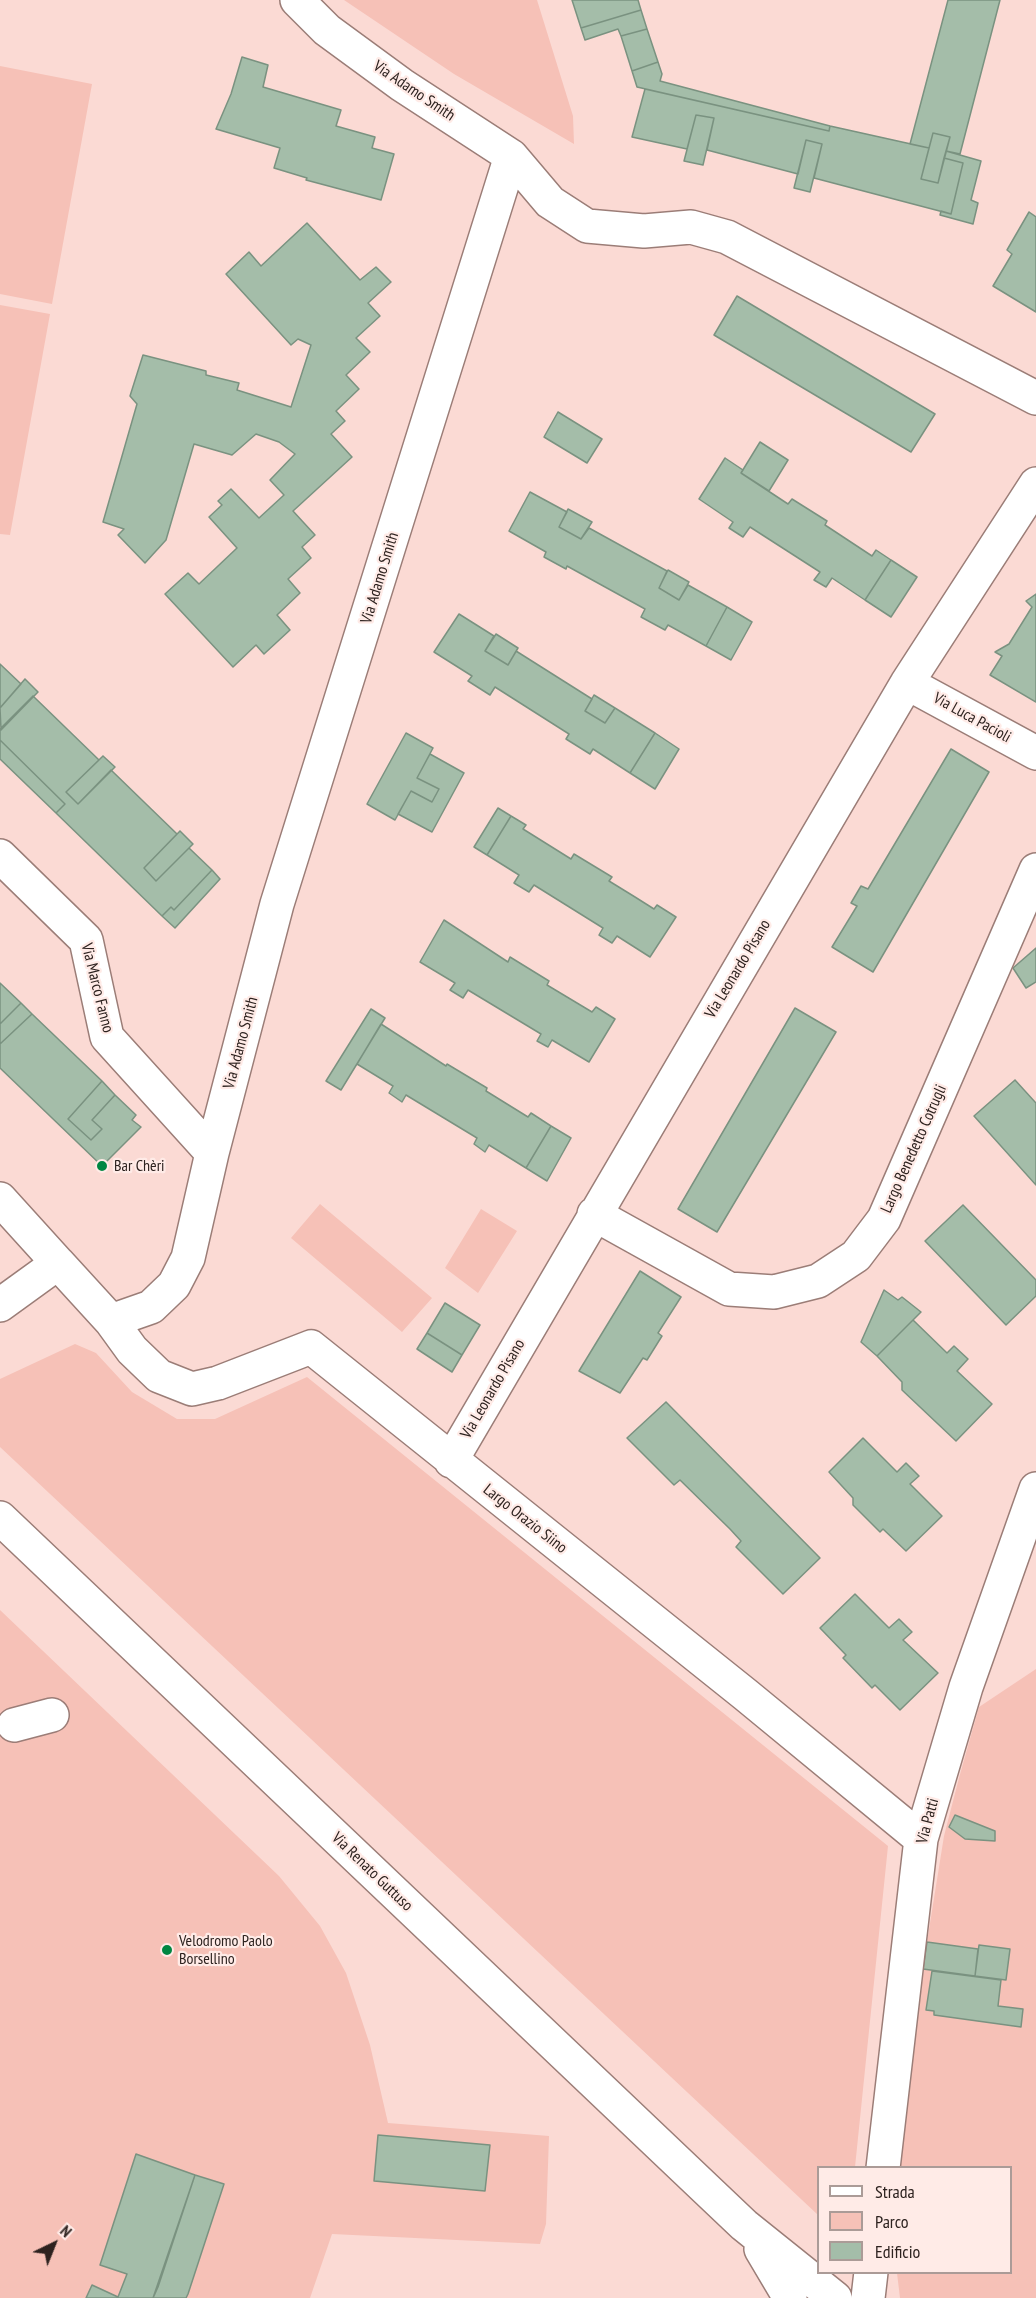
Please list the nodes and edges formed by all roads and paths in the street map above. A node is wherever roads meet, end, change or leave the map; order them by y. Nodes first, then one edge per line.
1 (297, 0) edge
2 (511, 156) junction
3 (1036, 398) edge
4 (1036, 484) edge
5 (907, 683) junction
6 (1036, 753) edge
7 (0, 856) edge
8 (1036, 870) edge
9 (212, 1153) junction
10 (0, 1199) edge
11 (594, 1214) junction
12 (58, 1263) junction
13 (0, 1305) edge
14 (111, 1321) junction
15 (451, 1461) junction
16 (1036, 1489) edge
17 (0, 1518) edge
18 (52, 1715) dead end
19 (14, 1725) dead end
20 (921, 1839) junction
21 (883, 2166) edge
22 (747, 2228) junction
23 (871, 2274) edge
24 (789, 2298) edge
25 (806, 2298) edge
26 (835, 2298) edge
27 (868, 2298) edge

1 - 2 street, Via Adamo Smith
2 - 3 street
2 - 9 street, Via Adamo Smith
4 - 5 street, Via Leonardo Pisano
5 - 6 street, Via Luca Pacioli
5 - 11 street, Via Leonardo Pisano
7 - 9 street, Via Marco Fanno
8 - 11 street, Largo Benedetto Cotrugli
9 - 14 street, Via Adamo Smith
10 - 12 street
11 - 15 street, Via Leonardo Pisano
12 - 13 street
12 - 14 street
14 - 15 street, Largo Orazio Siino
15 - 20 street, Largo Orazio Siino
16 - 20 street, Via Patti
17 - 22 street, Via Renato Guttuso
18 - 19 street
20 - 21 street, Via Patti
22 - 24 street
22 - 25 street, Via Renato Guttuso
22 - 26 street, Via Renato Guttuso
23 - 27 street

